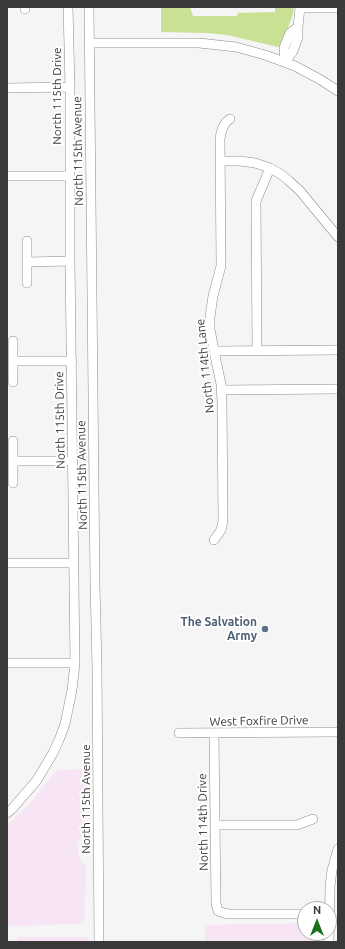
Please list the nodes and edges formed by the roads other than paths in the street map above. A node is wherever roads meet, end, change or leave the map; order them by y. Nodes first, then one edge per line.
1 (68, 7) edge
2 (89, 7) edge
3 (300, 8) edge
4 (338, 8) edge
5 (89, 43) junction
6 (284, 62) junction
7 (70, 87) junction
8 (7, 88) edge
9 (338, 91) edge
10 (230, 119) dead end
11 (220, 161) junction
12 (270, 168) junction
13 (7, 176) edge
14 (69, 176) junction
15 (338, 237) edge
16 (27, 241) dead end
17 (70, 261) junction
18 (27, 262) junction
19 (28, 283) dead end
20 (13, 341) dead end
21 (257, 350) junction
22 (338, 350) edge
23 (214, 351) junction
24 (13, 361) junction
25 (72, 361) junction
26 (13, 382) dead end
27 (338, 389) edge
28 (222, 390) junction
29 (13, 441) dead end
30 (13, 461) junction
31 (73, 461) junction
32 (13, 483) dead end
33 (214, 540) dead end
34 (7, 563) edge
35 (74, 563) junction
36 (7, 663) edge
37 (75, 663) junction
38 (338, 732) edge
39 (179, 733) dead end
40 (214, 733) junction
41 (7, 813) edge
42 (313, 818) dead end
43 (215, 825) junction
44 (338, 849) edge
45 (330, 901) edge
46 (297, 914) edge
47 (99, 942) edge

1 - 7 street, North 115th Drive
2 - 5 street, North 115th Avenue
3 - 4 street
3 - 6 street
5 - 6 street
5 - 47 street, North 115th Avenue
6 - 9 street
7 - 8 street
7 - 14 street, North 115th Drive
10 - 11 street, North 114th Lane
11 - 12 street
11 - 23 street, North 114th Lane
12 - 15 street
12 - 21 street
13 - 14 street
14 - 17 street, North 115th Drive
16 - 18 street
17 - 18 street
17 - 25 street, North 115th Drive
18 - 19 street
20 - 24 street
21 - 22 street
21 - 23 street
23 - 28 street, North 114th Lane
24 - 25 street
24 - 26 street
25 - 31 street, North 115th Drive
27 - 28 street
28 - 33 street, North 114th Lane
29 - 30 street
30 - 31 street
30 - 32 street
31 - 35 street, North 115th Drive
34 - 35 street
35 - 37 street, North 115th Drive
36 - 37 street
37 - 41 street, North 115th Drive
38 - 40 street, West Foxfire Drive
39 - 40 street, West Foxfire Drive
40 - 43 street, North 114th Drive
42 - 43 street
43 - 46 street, North 114th Drive
44 - 45 street

